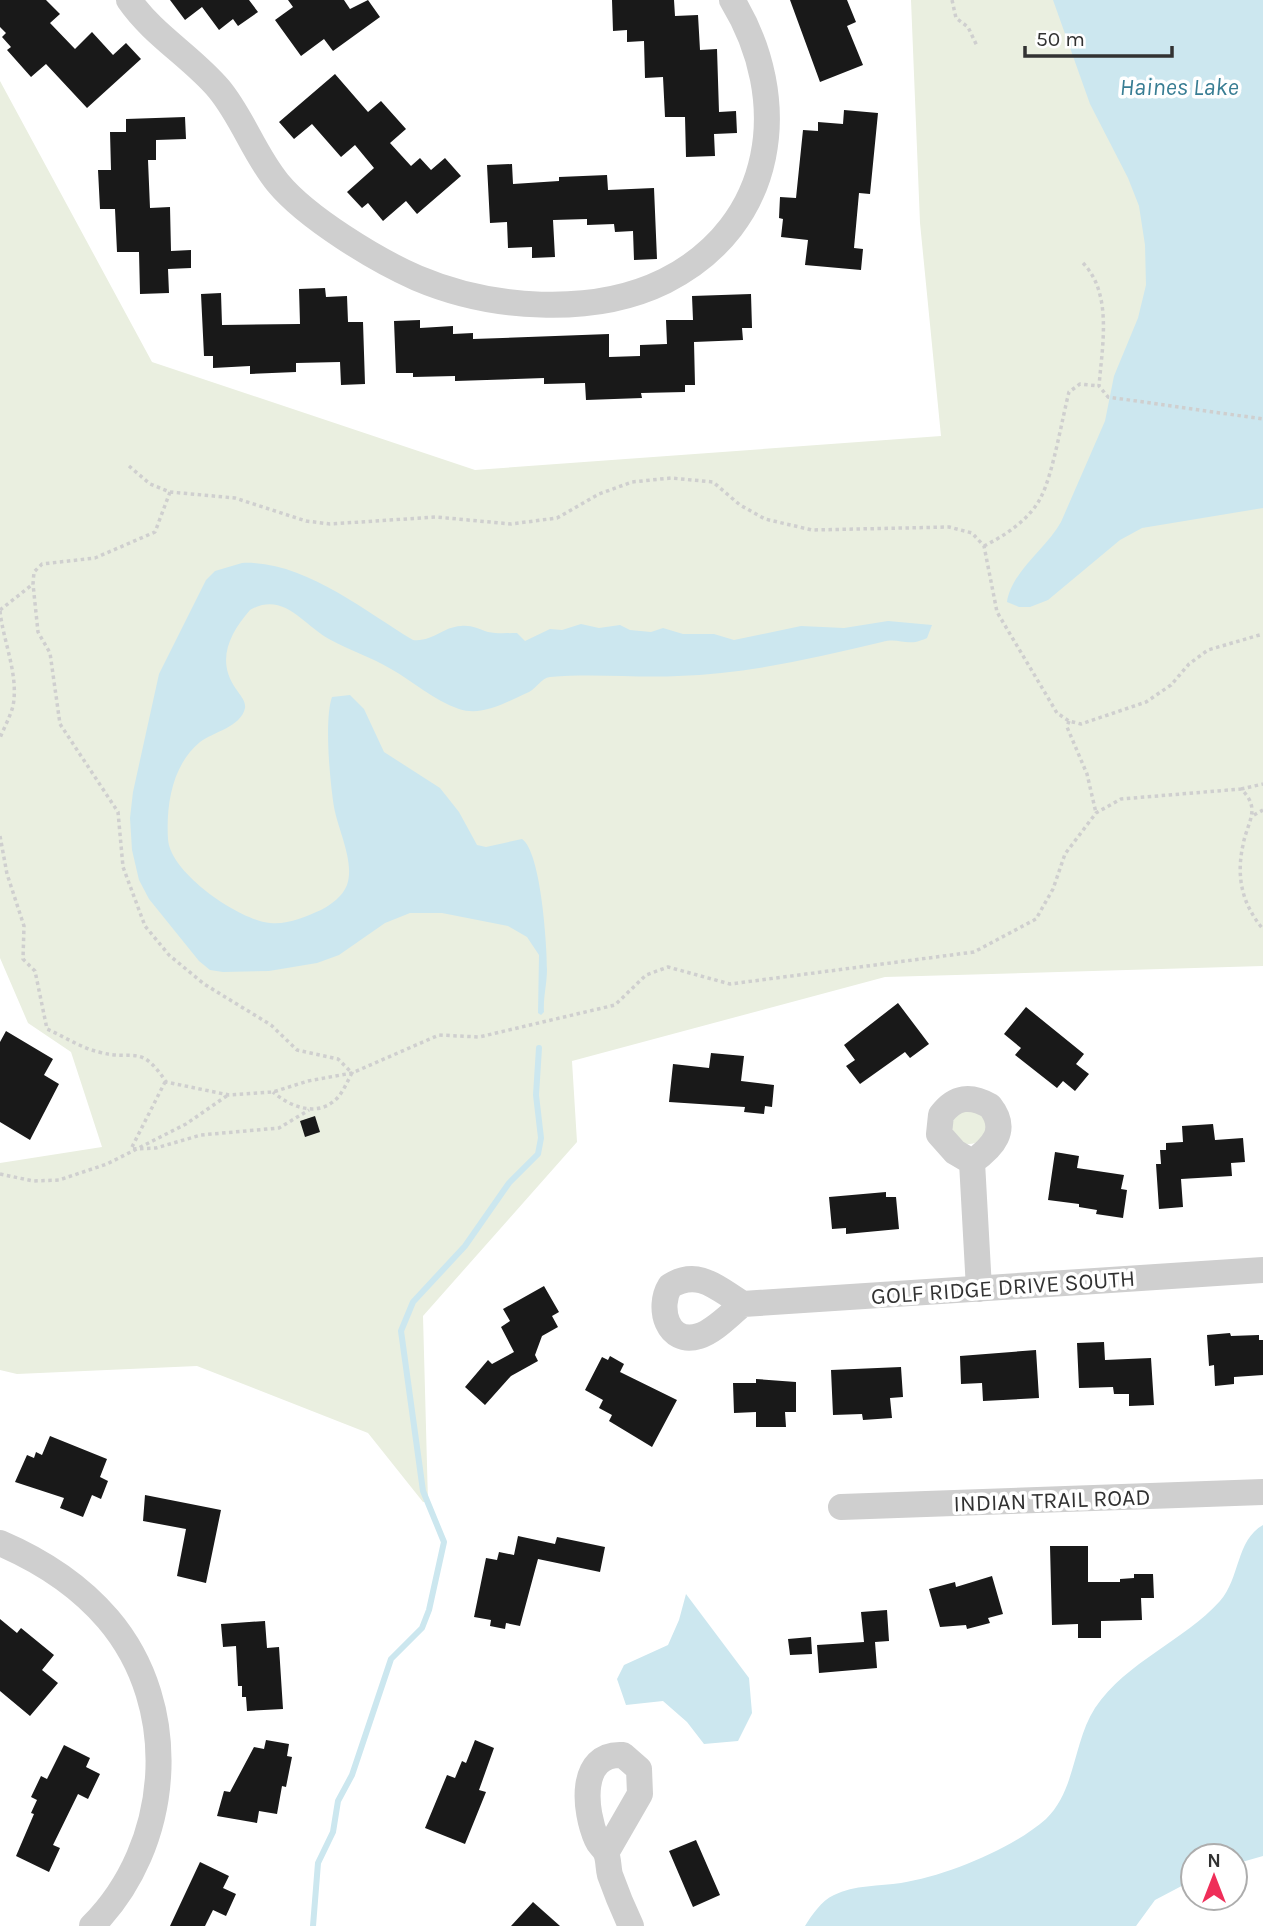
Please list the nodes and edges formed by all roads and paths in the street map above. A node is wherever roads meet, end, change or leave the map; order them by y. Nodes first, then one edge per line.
1 (129, 0) edge
2 (732, 0) edge
3 (952, 0) edge
4 (977, 46) dead end
5 (1083, 263) dead end
6 (1099, 386) junction
7 (1263, 419) edge
8 (129, 466) dead end
9 (170, 492) junction
10 (984, 546) junction
11 (33, 584) junction
12 (0, 611) edge
13 (1263, 634) edge
14 (1069, 722) junction
15 (0, 738) edge
16 (1263, 784) edge
17 (1241, 789) junction
18 (1263, 810) edge
19 (1096, 813) junction
20 (1254, 815) junction
21 (0, 836) edge
22 (1263, 929) edge
23 (352, 1073) junction
24 (166, 1082) junction
25 (273, 1092) junction
26 (229, 1095) junction
27 (309, 1110) junction
28 (131, 1149) junction
29 (972, 1162) dead end
30 (0, 1174) edge
31 (1263, 1270) edge
32 (979, 1289) junction
33 (743, 1304) dead end
34 (1263, 1492) edge
35 (841, 1507) dead end
36 (0, 1543) edge
37 (606, 1853) dead end
38 (92, 1926) edge
39 (631, 1926) edge

1 - 2 street
3 - 4 path
5 - 6 path
6 - 7 path
6 - 10 path
8 - 9 path
9 - 10 path
9 - 11 path
10 - 14 path
11 - 12 path
11 - 23 path
12 - 15 path
13 - 14 path
14 - 19 path
16 - 17 path
17 - 19 path
17 - 20 path
18 - 20 path
19 - 23 path
20 - 22 path
21 - 24 path
23 - 25 path
23 - 27 path
24 - 26 path
24 - 28 path
25 - 26 path
25 - 27 path
26 - 28 path
27 - 28 path
28 - 30 path
29 - 32 street
31 - 32 street, GOLF RIDGE DRIVE SOUTH
32 - 33 street, GOLF RIDGE DRIVE SOUTH
34 - 35 street, INDIAN TRAIL ROAD
36 - 38 street
37 - 39 street

